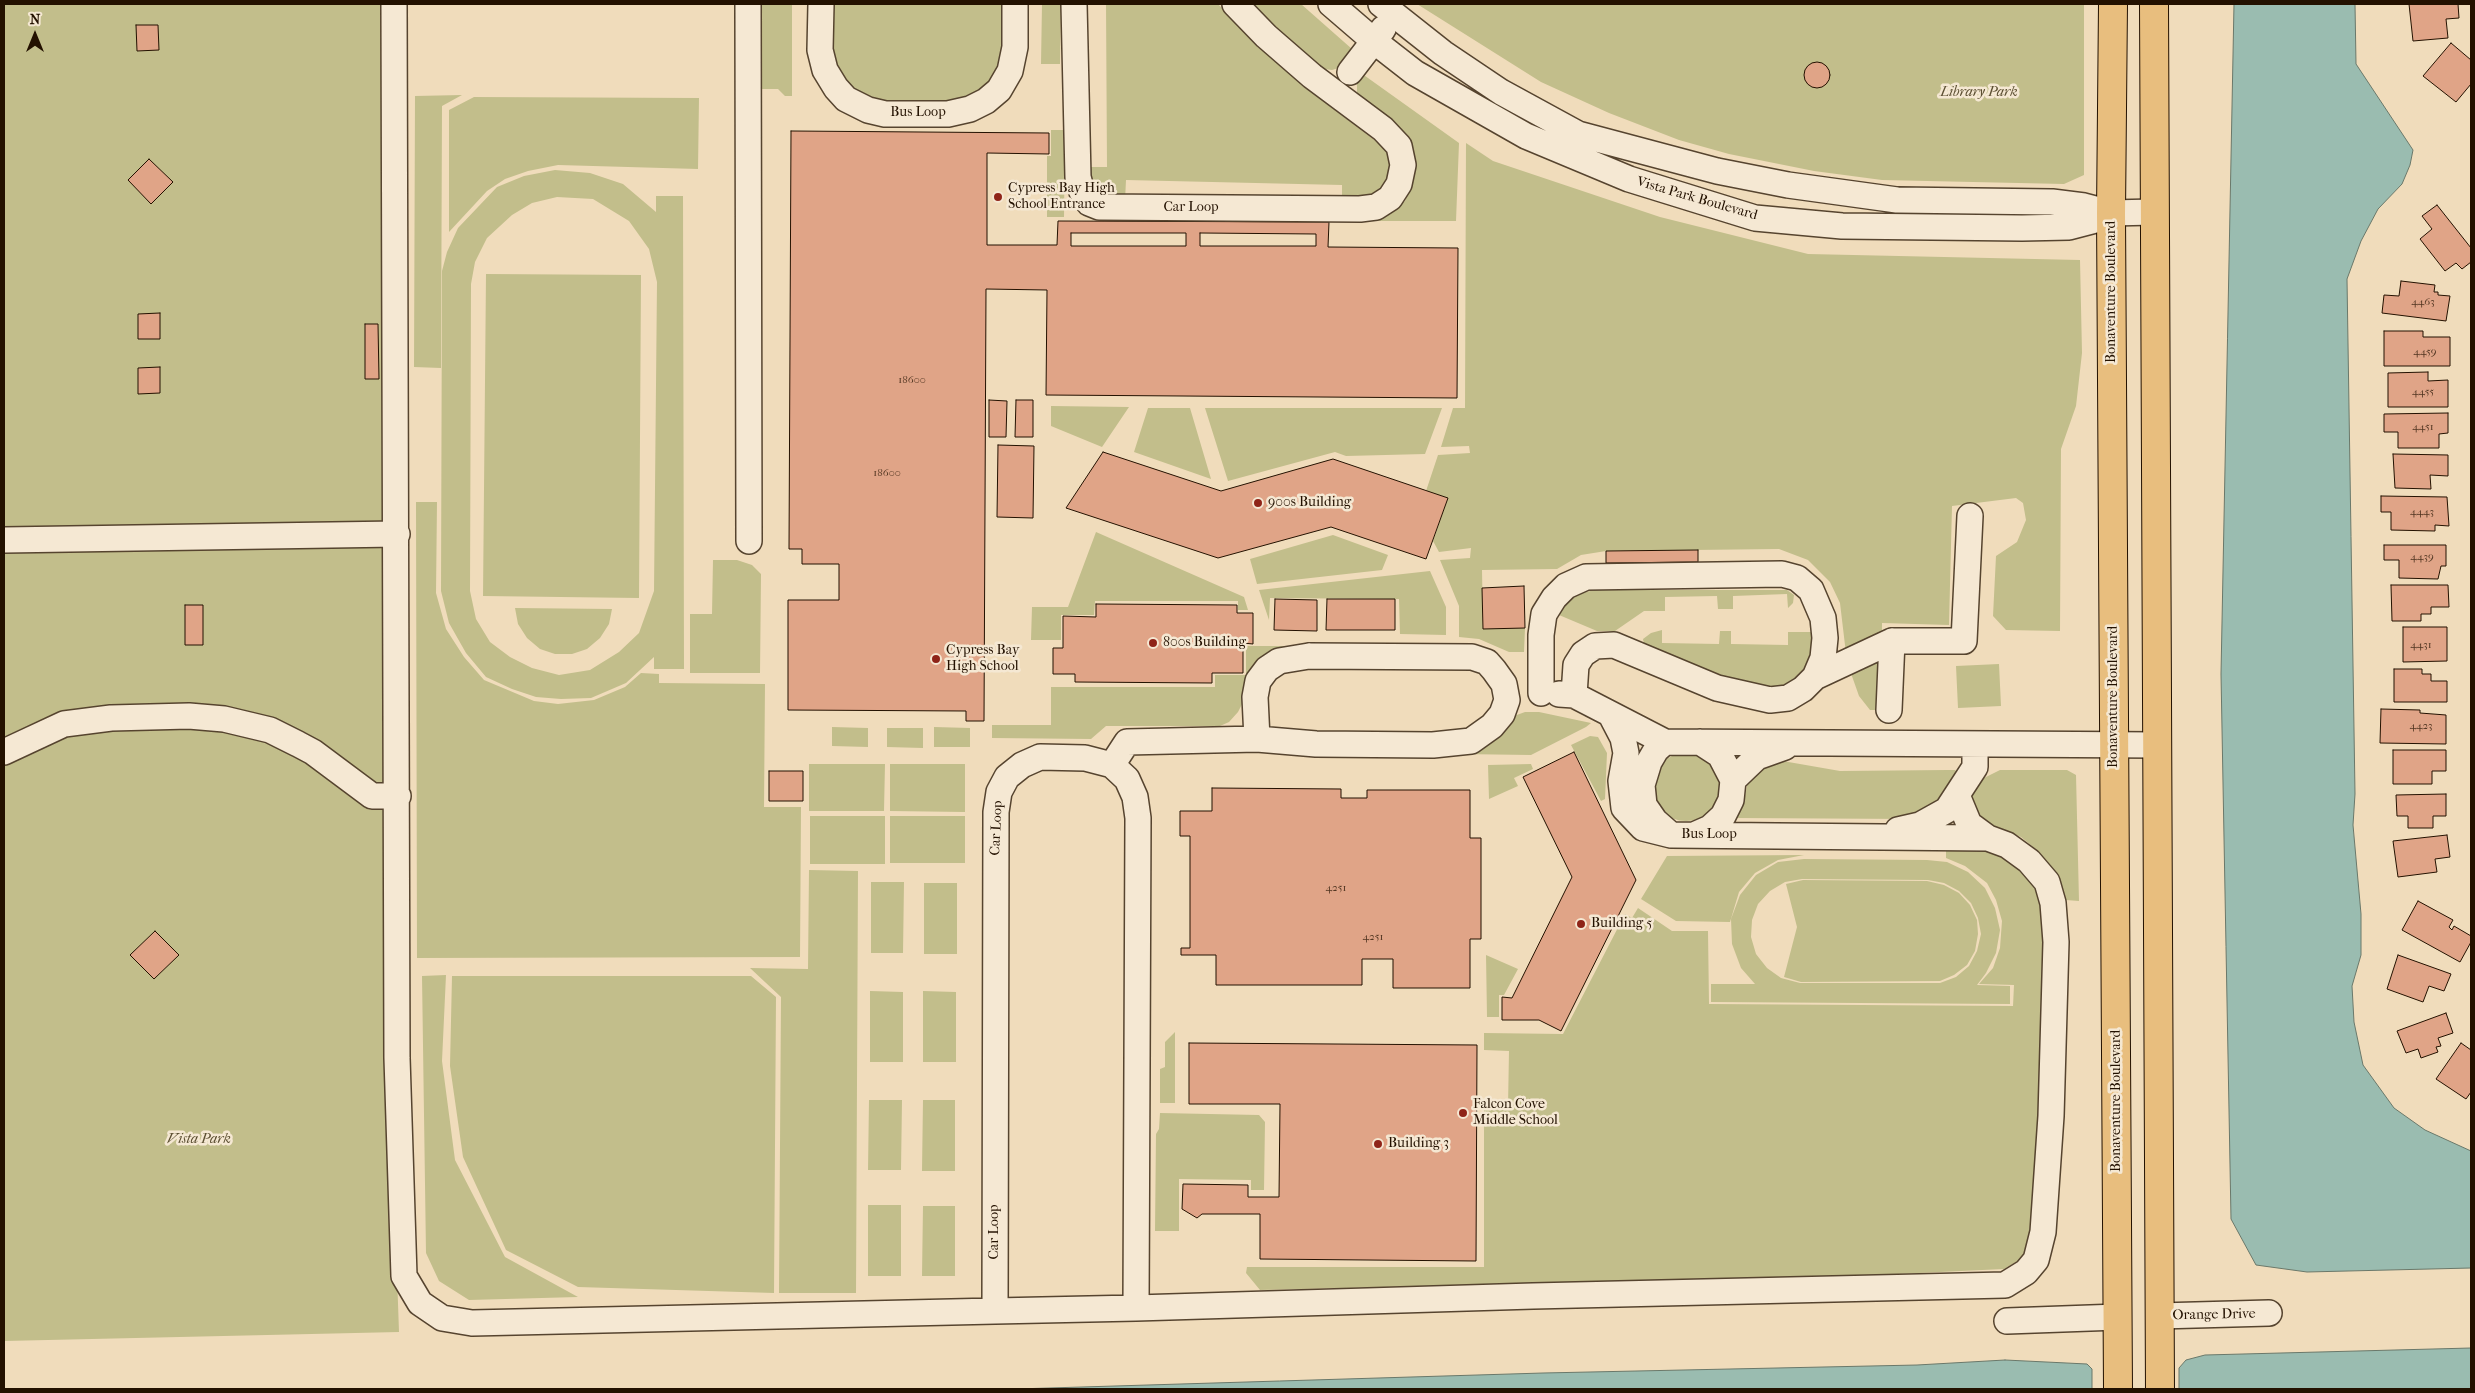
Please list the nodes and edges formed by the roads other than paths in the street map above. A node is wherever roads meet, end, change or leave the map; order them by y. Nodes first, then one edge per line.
1 (394, 4) edge
2 (748, 4) edge
3 (821, 4) edge
4 (1015, 4) edge
5 (1074, 4) edge
6 (1235, 4) edge
7 (1331, 4) edge
8 (2113, 4) edge
9 (2154, 4) edge
10 (1387, 9) edge
11 (1374, 41) junction
12 (1350, 72) junction
13 (1312, 76) junction
14 (1363, 116) junction
15 (2111, 212) junction
16 (2154, 212) junction
17 (1970, 516) dead end
18 (397, 534) junction
19 (4, 540) edge
20 (749, 541) dead end
21 (1892, 641) junction
22 (1815, 677) junction
23 (1540, 693) junction
24 (1507, 695) junction
25 (1574, 695) junction
26 (1889, 710) dead end
27 (1611, 715) junction
28 (1256, 739) junction
29 (1665, 742) junction
30 (1700, 742) junction
31 (1810, 744) junction
32 (1975, 744) junction
33 (2115, 745) junction
34 (2156, 745) junction
35 (4, 752) edge
36 (1112, 765) junction
37 (1732, 780) junction
38 (1957, 794) junction
39 (398, 796) junction
40 (1683, 835) junction
41 (1866, 837) junction
42 (1988, 838) junction
43 (1136, 1308) junction
44 (995, 1312) junction
45 (2269, 1313) dead end
46 (2160, 1316) junction
47 (2118, 1317) junction
48 (2006, 1321) dead end
49 (2118, 1389) edge
50 (2160, 1389) edge

1 - 18 street
2 - 20 street
3 - 4 street, Bus Loop
5 - 14 street, Car Loop
6 - 13 street, Car Loop
7 - 11 street, Vista Park Boulevard
8 - 15 main road, Bonaventure Boulevard
9 - 16 main road
10 - 11 street
10 - 15 street, Vista Park Boulevard
11 - 12 street
11 - 15 street, Vista Park Boulevard
12 - 13 street
12 - 14 street
13 - 14 street, Car Loop
15 - 16 street, Vista Park Boulevard
15 - 33 main road, Bonaventure Boulevard
16 - 34 main road
17 - 21 street
18 - 19 street
18 - 39 street
21 - 22 street
21 - 26 street
22 - 23 street
22 - 25 street
23 - 24 street
23 - 25 street
24 - 28 street
24 - 28 street
25 - 27 street
27 - 29 street
27 - 40 street
28 - 36 street
29 - 30 street
29 - 40 street, Bus Loop
30 - 31 street
30 - 37 street
31 - 32 street
31 - 37 street
32 - 33 street
32 - 38 street
33 - 34 street
33 - 47 main road, Bonaventure Boulevard
34 - 46 main road
35 - 39 street
36 - 43 street
36 - 44 street, Car Loop
37 - 40 street
38 - 41 street
38 - 42 street
39 - 44 street
40 - 41 street, Bus Loop
41 - 42 street, Bus Loop
42 - 43 street
43 - 44 street
45 - 46 street, Orange Drive
46 - 50 main road
47 - 48 street
47 - 49 main road, Bonaventure Boulevard

